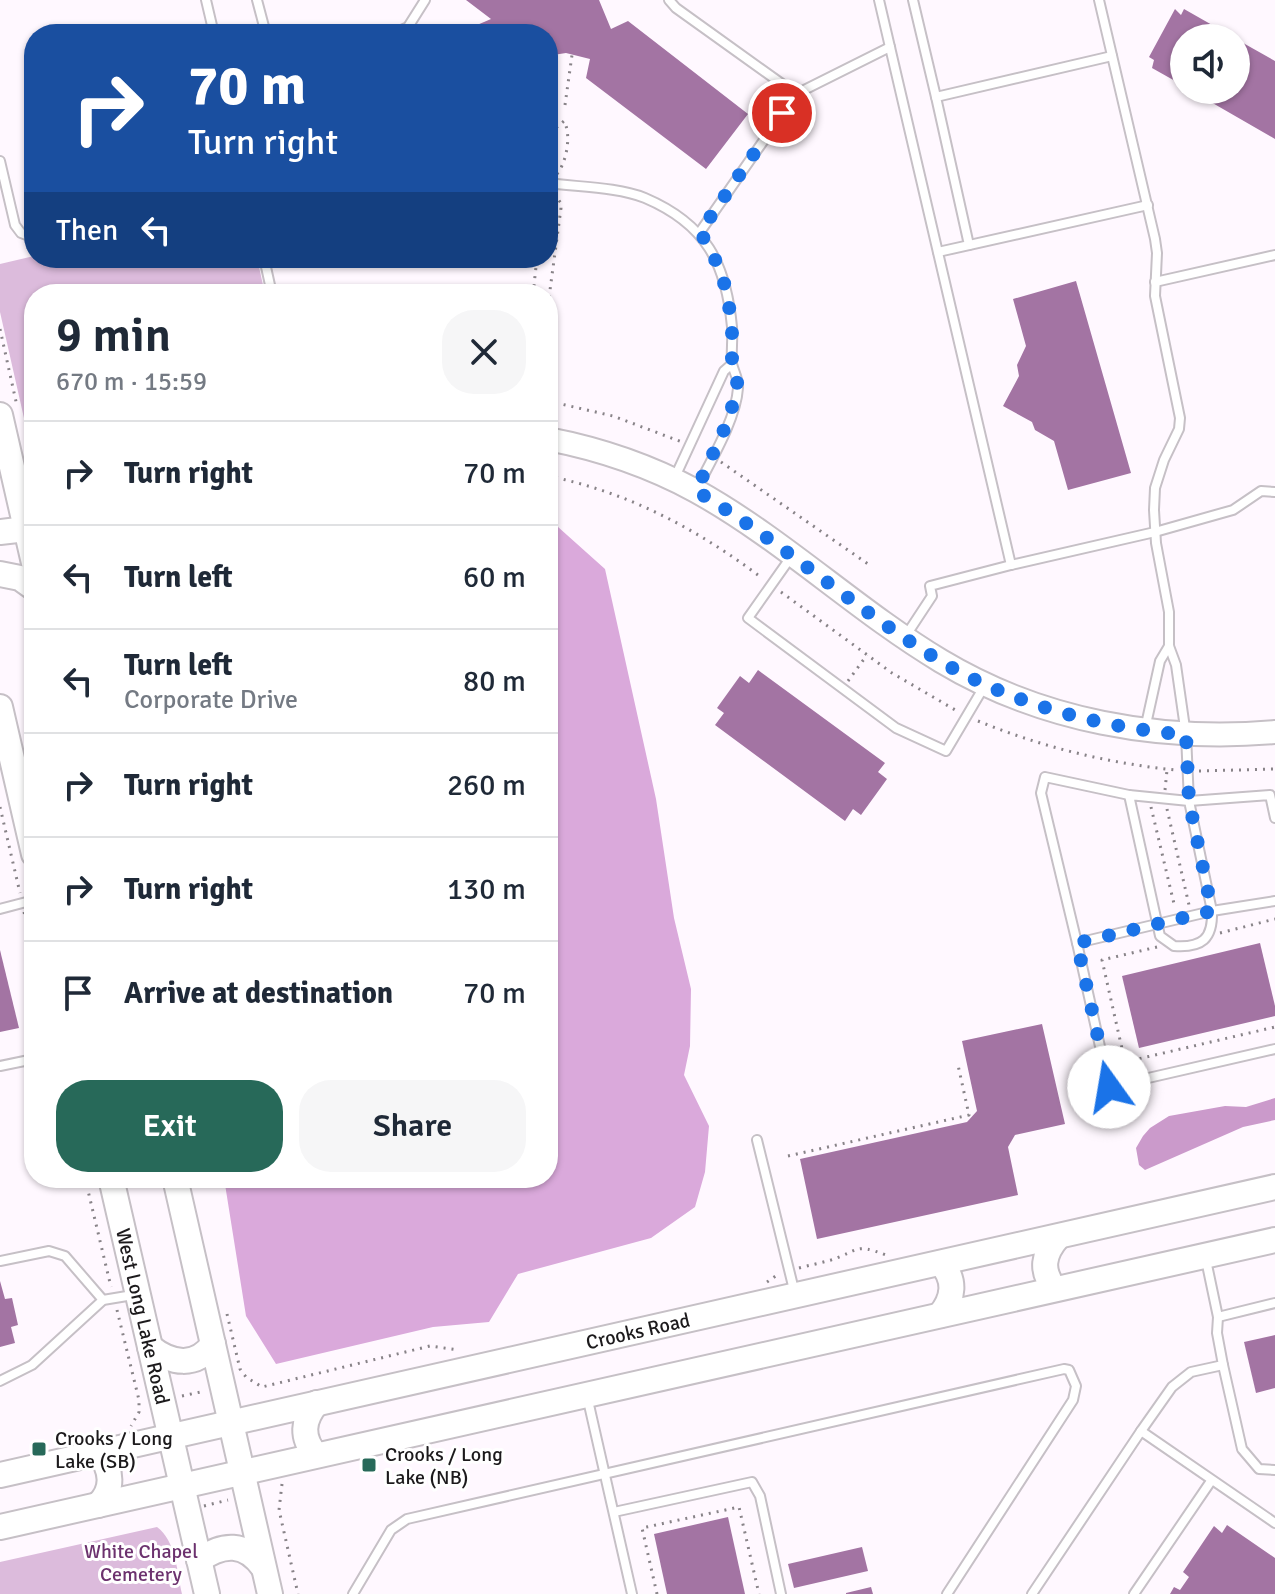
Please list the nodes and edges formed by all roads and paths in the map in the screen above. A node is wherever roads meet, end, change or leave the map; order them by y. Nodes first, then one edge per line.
1 (206, 0) edge
2 (257, 0) edge
3 (425, 0) edge
4 (669, 0) edge
5 (879, 0) edge
6 (913, 0) edge
7 (1099, 0) edge
8 (212, 24) edge
9 (263, 24) edge
10 (410, 24) edge
11 (890, 47) junction
12 (572, 55) dead end
13 (1112, 56) junction
14 (796, 94) junction
15 (936, 97) junction
16 (565, 105) dead end
17 (558, 126) edge
18 (0, 161) edge
19 (558, 172) edge
20 (558, 184) edge
21 (558, 200) edge
22 (1148, 205) junction
23 (558, 230) edge
24 (700, 232) junction
25 (24, 234) edge
26 (969, 245) junction
27 (938, 252) junction
28 (1275, 255) edge
29 (1155, 282) junction
30 (0, 329) edge
31 (732, 364) junction
32 (558, 403) edge
33 (10, 414) edge
34 (558, 442) edge
35 (682, 443) dead end
36 (721, 462) dead end
37 (558, 479) edge
38 (674, 480) junction
39 (24, 487) edge
40 (696, 491) junction
41 (1275, 492) edge
42 (24, 529) edge
43 (0, 532) edge
44 (1155, 532) junction
45 (792, 555) junction
46 (868, 564) dead end
47 (1011, 565) junction
48 (0, 574) edge
49 (760, 577) dead end
50 (24, 581) edge
51 (779, 590) dead end
52 (904, 638) junction
53 (1169, 646) junction
54 (867, 655) junction
55 (847, 682) dead end
56 (986, 684) junction
57 (0, 707) edge
58 (958, 711) dead end
59 (978, 721) dead end
60 (1145, 731) junction
61 (1275, 732) edge
62 (1186, 735) junction
63 (1275, 769) edge
64 (1167, 770) junction
65 (1179, 771) dead end
66 (1201, 771) dead end
67 (1165, 790) dead end
68 (1129, 795) junction
69 (1189, 801) junction
70 (0, 807) edge
71 (1167, 807) joint
72 (24, 811) edge
73 (1275, 818) edge
74 (20, 894) dead end
75 (1275, 901) edge
76 (24, 903) edge
77 (0, 909) edge
78 (1212, 911) junction
79 (1275, 919) edge
80 (1157, 924) junction
81 (1219, 933) dead end
82 (1077, 943) junction
83 (1163, 951) dead end
84 (1275, 1027) edge
85 (1275, 1049) edge
86 (24, 1061) edge
87 (958, 1065) dead end
88 (0, 1066) edge
89 (757, 1140) dead end
90 (788, 1156) dead end
91 (1275, 1187) edge
92 (87, 1188) edge
93 (113, 1188) edge
94 (177, 1188) edge
95 (1058, 1237) junction
96 (1275, 1240) edge
97 (1205, 1255) junction
98 (0, 1261) edge
99 (941, 1263) junction
100 (781, 1273) dead end
101 (767, 1282) dead end
102 (112, 1288) dead end
103 (1055, 1289) junction
104 (138, 1293) junction
105 (795, 1297) junction
106 (103, 1300) junction
107 (1275, 1303) edge
108 (116, 1308) dead end
109 (226, 1311) dead end
110 (940, 1315) junction
111 (1218, 1317) junction
112 (213, 1344) junction
113 (150, 1347) junction
114 (465, 1351) dead end
115 (1223, 1365) junction
116 (0, 1381) edge
117 (262, 1387) junction
118 (211, 1389) dead end
119 (261, 1394) dead end
120 (587, 1394) junction
121 (175, 1398) dead end
122 (317, 1403) junction
123 (143, 1405) dead end
124 (231, 1423) junction
125 (1141, 1431) junction
126 (172, 1437) junction
127 (99, 1453) junction
128 (316, 1455) junction
129 (1275, 1470) edge
130 (1, 1472) edge
131 (242, 1472) junction
132 (605, 1474) junction
133 (281, 1477) dead end
134 (1211, 1481) junction
135 (182, 1485) junction
136 (236, 1498) dead end
137 (98, 1505) junction
138 (201, 1507) dead end
139 (614, 1512) junction
140 (1275, 1523) edge
141 (0, 1527) edge
142 (199, 1560) junction
143 (263, 1567) junction
144 (207, 1594) edge
145 (270, 1594) edge
146 (298, 1594) edge
147 (353, 1594) edge
148 (632, 1594) edge
149 (657, 1594) edge
150 (759, 1594) edge
151 (781, 1594) edge
152 (947, 1594) edge
153 (1032, 1594) edge
154 (1134, 1594) edge

1 - 8 lane
2 - 9 lane
3 - 10 lane
4 - 14 lane
5 - 11 lane
6 - 15 lane
7 - 13 lane
11 - 14 lane
11 - 27 lane
12 - 16 path
13 - 15 lane
13 - 22 lane
14 - 24 lane
15 - 26 lane
17 - 19 path
18 - 25 lane
20 - 24 lane
21 - 23 path
22 - 26 lane
22 - 29 lane
24 - 31 lane
26 - 27 lane
27 - 47 lane
28 - 29 lane
29 - 44 lane
30 - 33 path
31 - 38 lane
31 - 40 lane
32 - 35 path
33 - 39 main road
34 - 38 street
36 - 46 path
37 - 49 path
38 - 40 street
40 - 45 street
41 - 44 lane
42 - 43 main road
44 - 47 lane
44 - 53 lane
45 - 52 street
45 - 56 lane
47 - 52 lane
48 - 50 main road
51 - 54 path
52 - 56 street
53 - 60 lane
53 - 62 lane
54 - 55 path
54 - 58 path
56 - 60 street
57 - 72 main road
59 - 64 path
60 - 62 street
61 - 62 street
62 - 69 lane
63 - 66 path
64 - 65 path
64 - 67 path
68 - 69 lane
68 - 80 lane
68 - 82 lane
69 - 73 lane
69 - 78 lane
70 - 74 path
71 - 71 path
75 - 78 lane
76 - 77 lane
78 - 80 lane
78 - 80 lane
79 - 81 path
80 - 82 lane
82 - 85 lane
83 - 84 path
86 - 88 lane
87 - 90 path
89 - 105 lane
91 - 95 main road, Crooks Road
92 - 102 path
93 - 104 main road, West Long Lake Road
94 - 112 main road
95 - 99 main road, Crooks Road
95 - 103 main road
96 - 97 main road
97 - 103 main road
97 - 111 lane
98 - 106 lane
99 - 105 main road, Crooks Road
99 - 110 main road
100 - 101 path
103 - 110 main road
104 - 106 lane
104 - 113 main road, West Long Lake Road
105 - 122 main road, Crooks Road
106 - 116 lane
107 - 111 lane
108 - 123 path
109 - 117 path
110 - 120 main road
111 - 115 lane
112 - 113 main road
112 - 124 main road
113 - 126 main road, West Long Lake Road
114 - 117 path
115 - 125 lane
115 - 129 lane
117 - 119 path
118 - 121 path
120 - 128 main road
120 - 132 lane
122 - 124 main road, Crooks Road
122 - 128 main road
124 - 126 main road, Crooks Road
124 - 131 main road
125 - 134 lane
125 - 153 lane
126 - 127 main road, Crooks Road
126 - 135 main road, West Long Lake Road
127 - 130 main road, Crooks Road
127 - 137 main road
128 - 131 main road
131 - 135 main road
131 - 143 main road
132 - 139 lane
132 - 147 lane
132 - 152 lane
133 - 146 path
134 - 140 lane
134 - 154 lane
135 - 137 main road
135 - 142 main road, West Long Lake Road
136 - 138 path
137 - 141 main road
139 - 148 lane
139 - 151 lane
142 - 143 main road
142 - 144 main road, West Long Lake Road
143 - 145 main road
149 - 150 path

